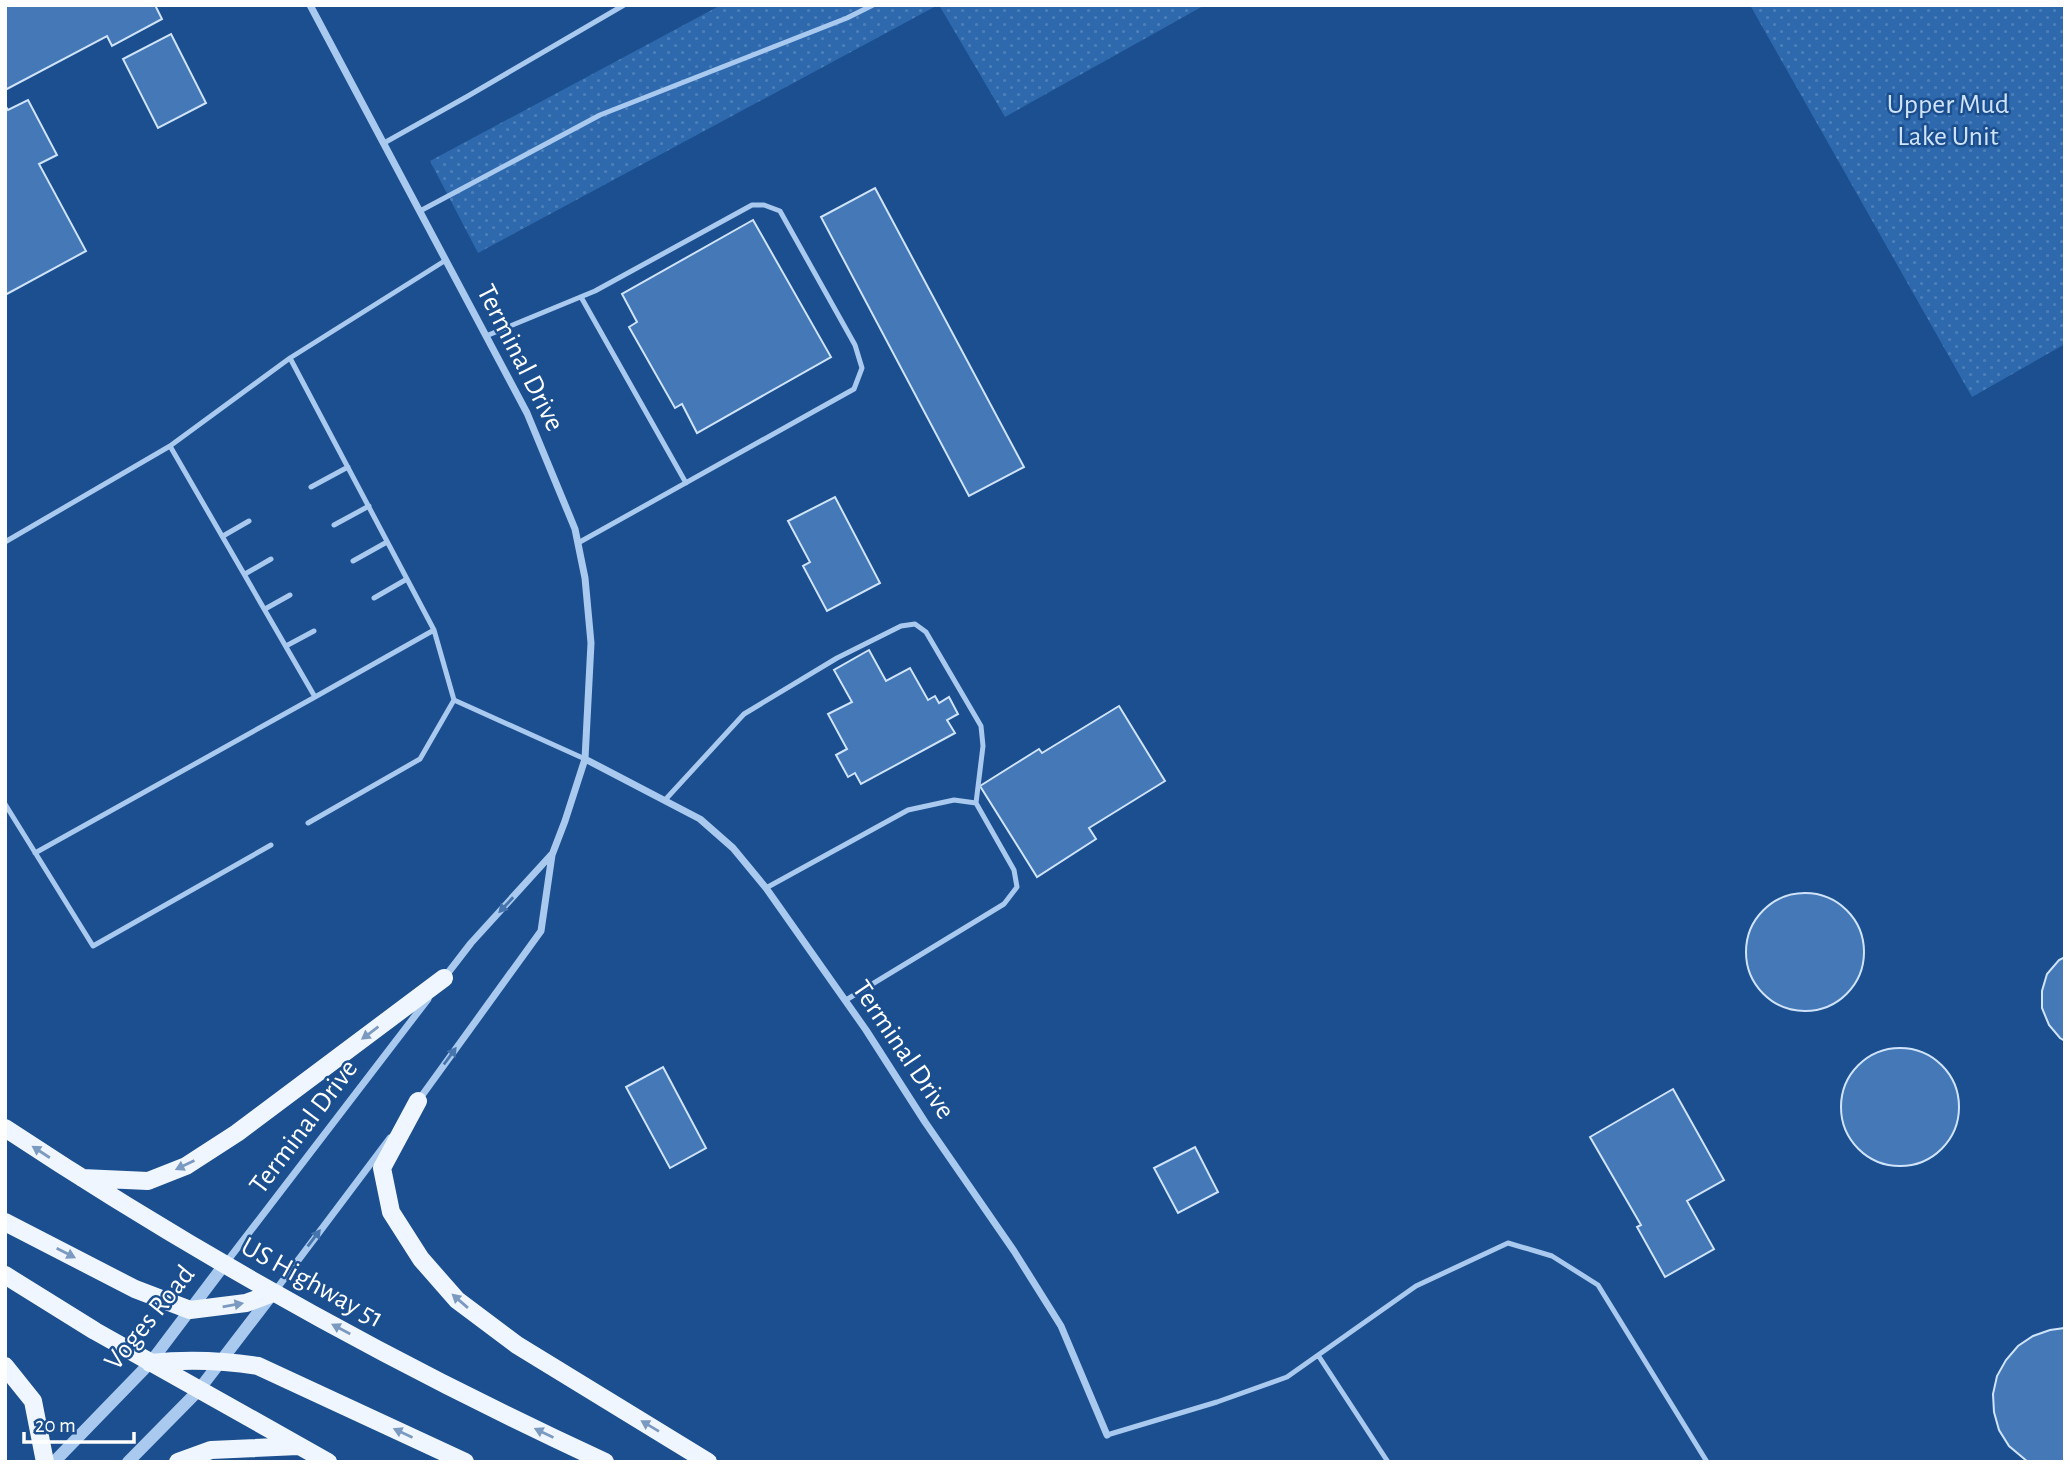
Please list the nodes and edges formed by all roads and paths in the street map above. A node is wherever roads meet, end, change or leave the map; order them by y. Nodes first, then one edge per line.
1 (310, 5) edge
2 (624, 5) edge
3 (873, 5) edge
4 (383, 143) junction
5 (420, 211) junction
6 (446, 260) junction
7 (581, 297) junction
8 (486, 336) junction
9 (290, 358) junction
10 (170, 446) junction
11 (348, 467) junction
12 (686, 483) junction
13 (311, 487) dead end
14 (369, 506) junction
15 (249, 521) dead end
16 (334, 525) dead end
17 (223, 536) junction
18 (5, 541) edge
19 (387, 542) junction
20 (578, 543) junction
21 (271, 559) dead end
22 (353, 561) dead end
23 (245, 574) junction
24 (407, 579) junction
25 (290, 595) dead end
26 (374, 598) dead end
27 (265, 609) junction
28 (434, 630) junction
29 (314, 631) dead end
30 (286, 646) junction
31 (315, 697) junction
32 (454, 700) junction
33 (585, 759) junction
34 (666, 800) junction
35 (976, 803) junction
36 (5, 804) edge
37 (309, 823) dead end
38 (271, 845) dead end
39 (35, 853) junction
40 (552, 855) junction
41 (766, 888) junction
42 (444, 978) junction
43 (846, 1000) junction
44 (418, 1101) junction
45 (5, 1128) edge
46 (81, 1178) junction
47 (5, 1222) edge
48 (225, 1265) junction
49 (5, 1275) edge
50 (274, 1293) junction
51 (190, 1310) junction
52 (1318, 1355) junction
53 (221, 1360) junction
54 (150, 1363) junction
55 (5, 1366) edge
56 (198, 1391) junction
57 (1107, 1435) joint
58 (298, 1446) junction
59 (45, 1462) edge
60 (54, 1462) edge
61 (128, 1462) edge
62 (178, 1462) edge
63 (328, 1462) edge
64 (465, 1462) edge
65 (605, 1462) edge
66 (708, 1462) edge
67 (1388, 1462) edge
68 (1707, 1462) edge

1 - 4 street, Terminal Drive
2 - 4 lane
3 - 5 lane
4 - 5 street, Terminal Drive
5 - 6 street, Terminal Drive
6 - 8 street, Terminal Drive
6 - 9 lane
7 - 8 lane
7 - 12 lane
7 - 12 lane
8 - 20 street, Terminal Drive
9 - 10 lane
9 - 11 lane
10 - 17 lane
10 - 18 lane
11 - 13 lane
11 - 14 lane
12 - 20 lane
14 - 16 lane
14 - 19 lane
15 - 17 lane
17 - 23 lane
19 - 22 lane
19 - 24 lane
20 - 33 street, Terminal Drive
21 - 23 lane
23 - 27 lane
24 - 26 lane
24 - 28 lane
25 - 27 lane
27 - 30 lane
28 - 31 lane
28 - 32 lane
29 - 30 lane
30 - 31 lane
31 - 39 lane
32 - 33 lane
32 - 37 lane
33 - 34 street, Terminal Drive
33 - 40 street, Terminal Drive
34 - 35 lane
34 - 41 street, Terminal Drive
35 - 41 lane
35 - 43 lane
36 - 39 lane
38 - 39 lane
40 -> 42 street, Terminal Drive
44 -> 40 street, Terminal Drive
41 - 43 street, Terminal Drive
42 -> 46 main road
42 - 48 street, Terminal Drive
43 - 57 street, Terminal Drive
50 -> 44 street, Terminal Drive
66 -> 44 main road
46 -> 45 main road, US Highway 51
46 - 48 main road, US Highway 51
47 -> 51 main road
48 - 50 main road, US Highway 51
48 - 51 street, Voges Road
49 - 54 main road
51 -> 50 main road
50 - 53 street
65 -> 50 main road, US Highway 51
51 - 54 street, Voges Road
52 - 57 lane
52 - 67 lane
52 - 68 lane
53 - 54 main road
53 - 56 street
64 -> 53 main road
54 - 56 main road
54 - 60 street, Voges Road
55 - 59 main road
56 - 58 main road
56 - 61 street
58 - 62 main road
58 - 63 main road

